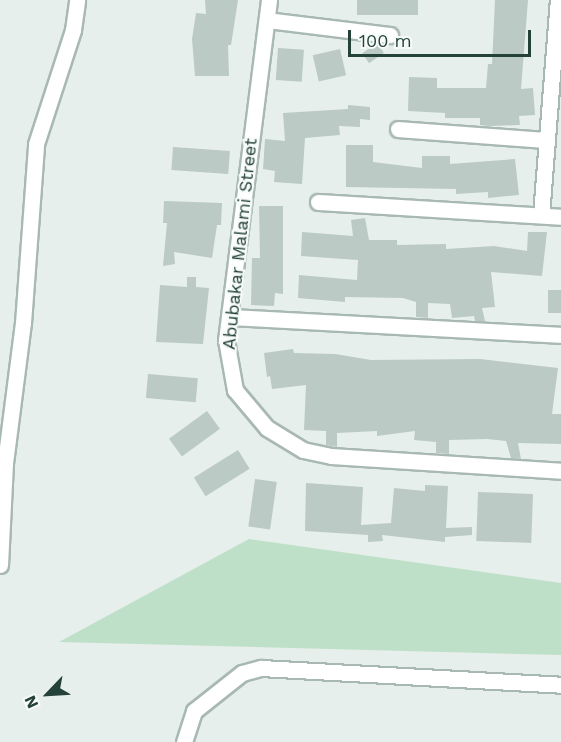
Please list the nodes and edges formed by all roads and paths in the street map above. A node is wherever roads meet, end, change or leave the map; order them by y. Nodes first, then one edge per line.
1 (77, 0) edge
2 (269, 0) edge
3 (558, 0) edge
4 (267, 20) junction
5 (390, 35) dead end
6 (398, 129) dead end
7 (545, 140) junction
8 (318, 202) dead end
9 (541, 215) junction
10 (561, 217) edge
11 (229, 317) junction
12 (561, 335) edge
13 (561, 471) edge
14 (0, 565) edge
15 (561, 685) edge
16 (184, 742) edge

1 - 14 street
2 - 4 street, Abubakar Malami Street
3 - 7 street
4 - 5 street
4 - 11 street, Abubakar Malami Street
6 - 7 street
7 - 9 street
8 - 9 street
9 - 10 street
11 - 12 street
11 - 13 street, Abubakar Malami Street
15 - 16 street

